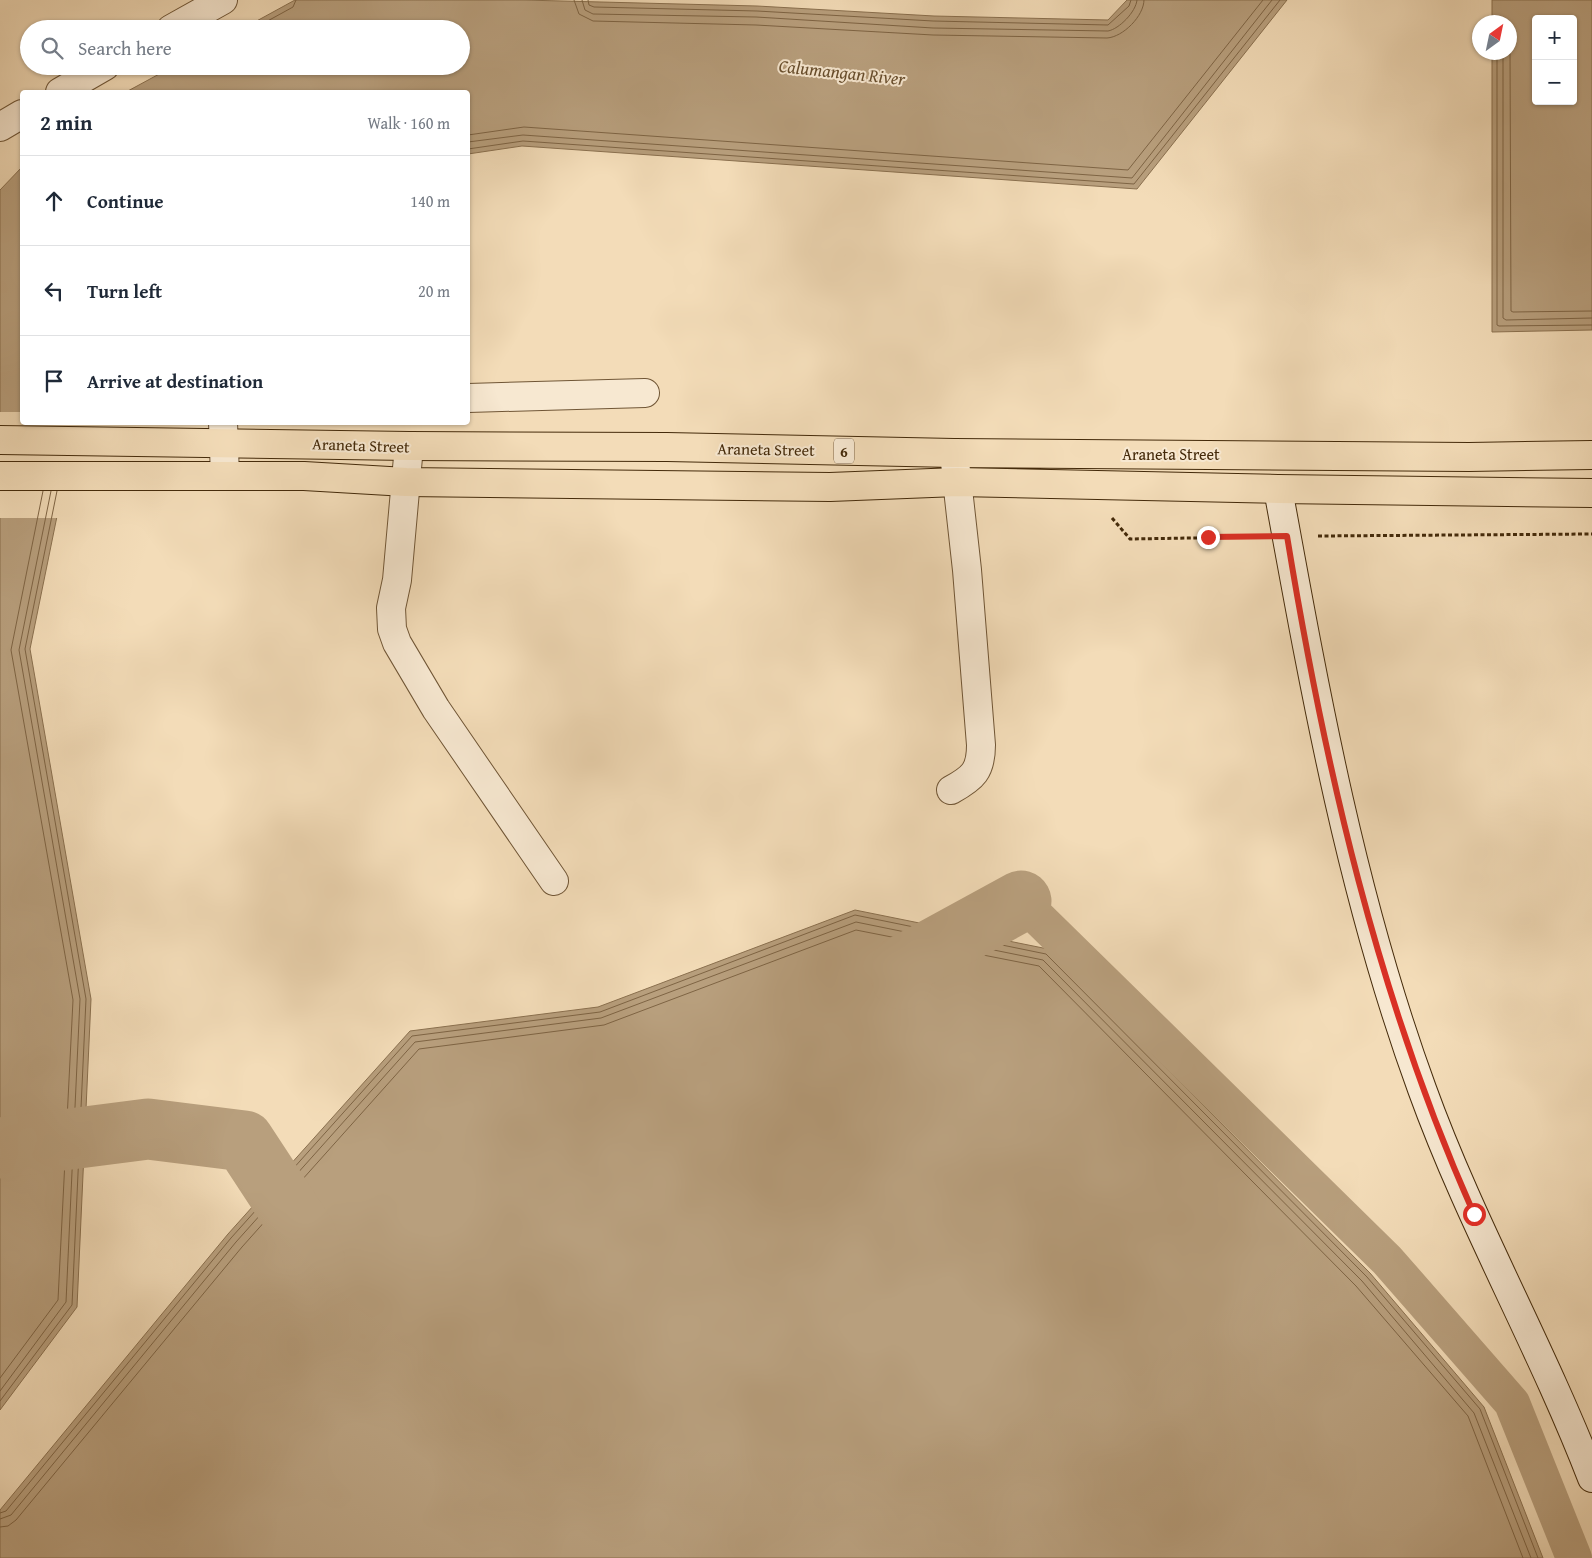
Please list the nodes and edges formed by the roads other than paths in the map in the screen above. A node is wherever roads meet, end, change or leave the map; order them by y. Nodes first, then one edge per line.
1 (222, 0) edge
2 (187, 20) edge
3 (89, 75) edge
4 (63, 90) edge
5 (20, 115) edge
6 (0, 128) edge
7 (645, 393) dead end
8 (470, 398) edge
9 (223, 432) edge
10 (0, 440) edge
11 (408, 446) junction
12 (954, 453) junction
13 (1592, 455) edge
14 (0, 476) edge
15 (225, 476) junction
16 (406, 482) junction
17 (957, 482) junction
18 (1278, 489) junction
19 (1592, 493) edge
20 (951, 790) dead end
21 (554, 881) dead end
22 (1592, 1478) edge

1 - 2 street
3 - 4 street
5 - 6 street
7 - 8 street
9 - 10 highway, Araneta Street / 6
9 - 11 highway, Araneta Street / 6
9 - 15 street
11 - 12 highway, Araneta Street / 6
11 - 16 street
12 - 13 highway, Araneta Street / 6
12 - 17 street
14 - 15 highway
15 - 16 highway
16 - 17 highway
16 - 21 street
17 - 18 highway
17 - 20 street
18 - 19 highway
18 - 22 street

